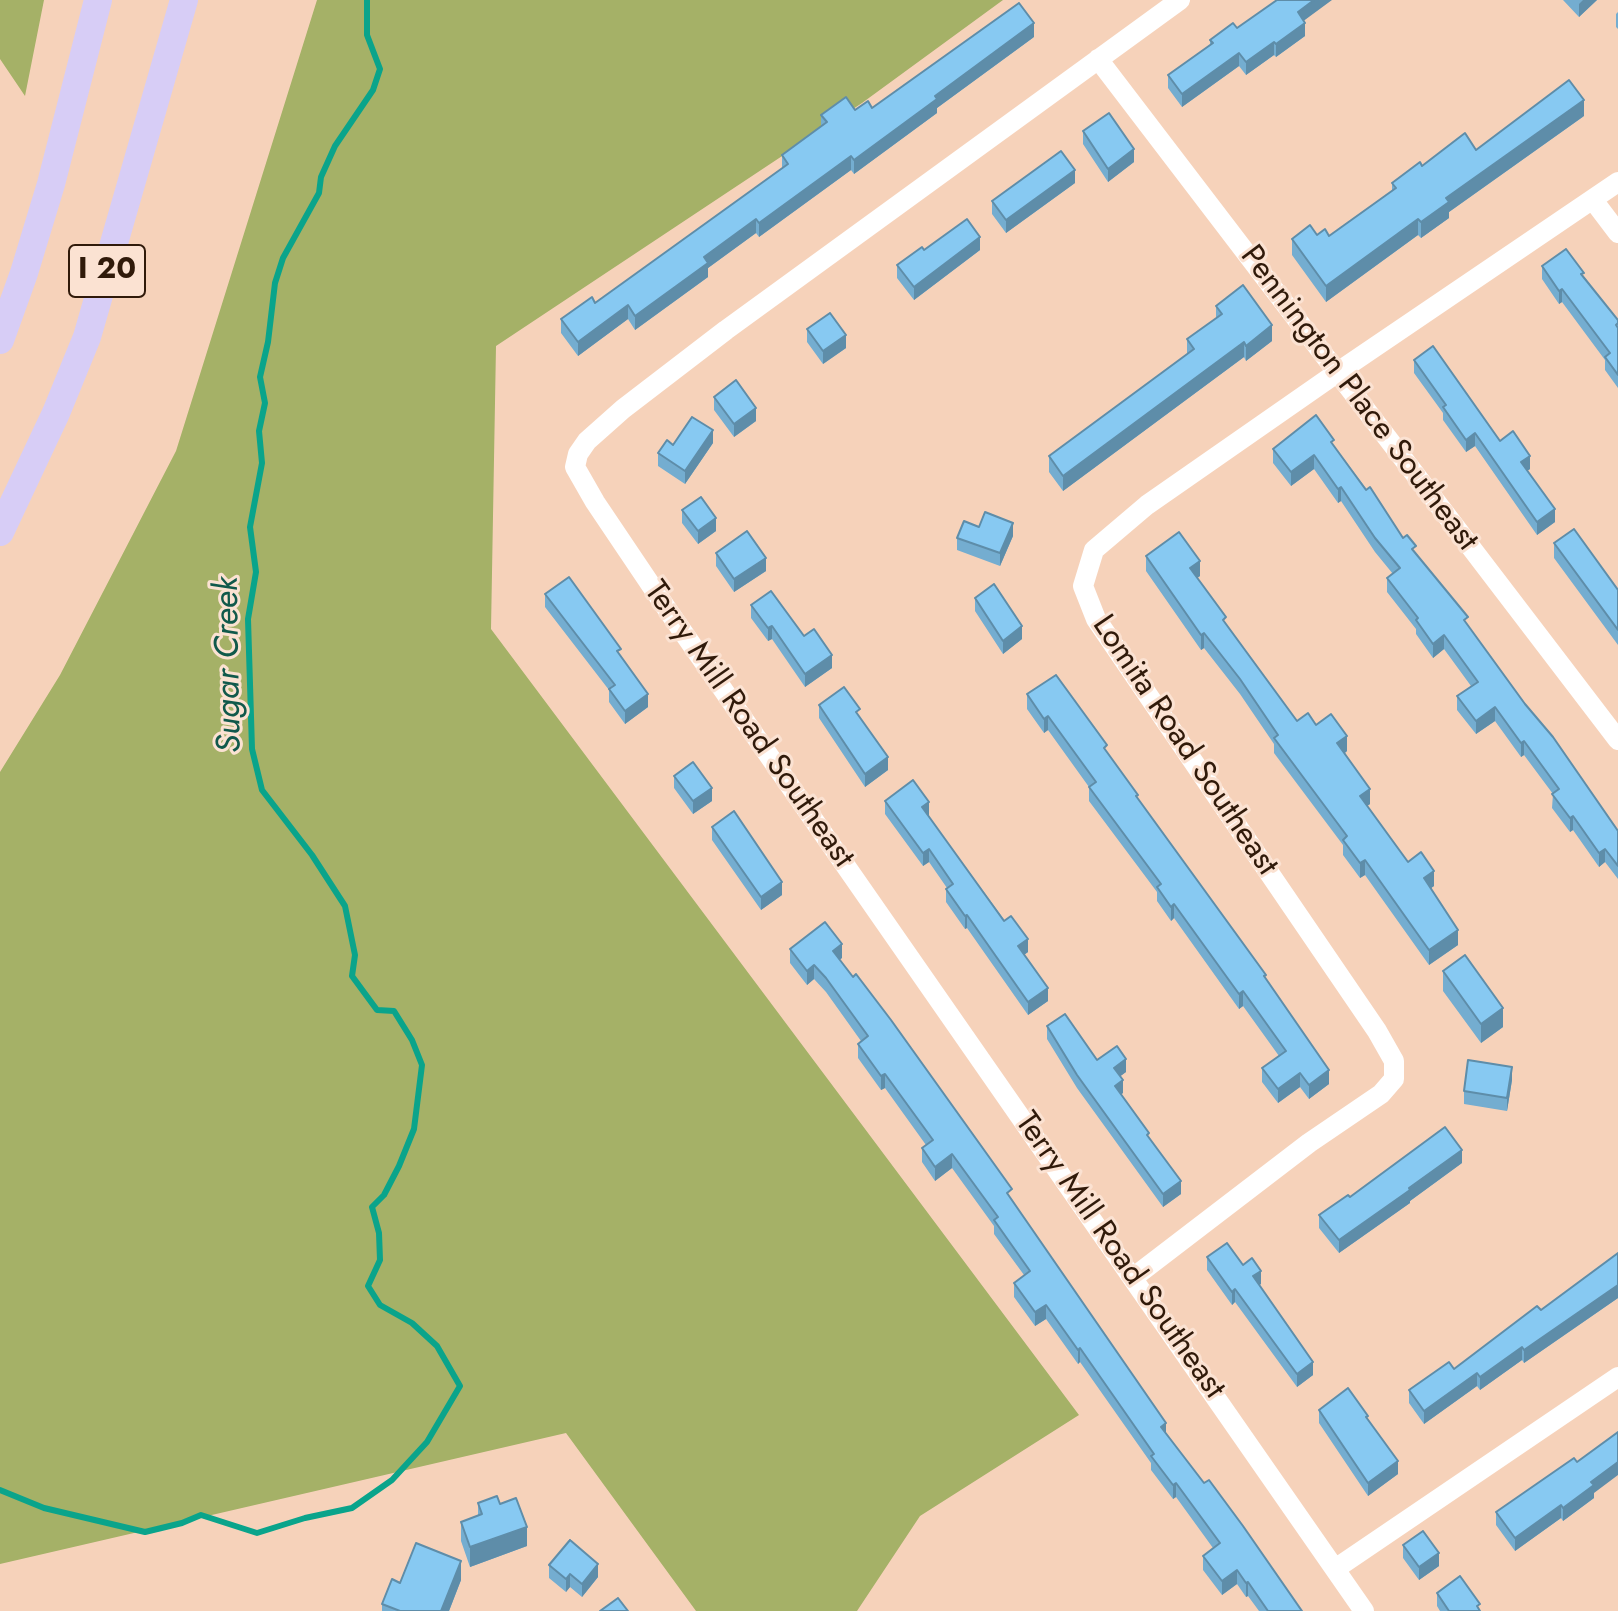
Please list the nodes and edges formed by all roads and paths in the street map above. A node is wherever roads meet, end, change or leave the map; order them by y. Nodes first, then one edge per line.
1 (98, 0) edge
2 (184, 0) edge
3 (1180, 0) edge
4 (1098, 59) junction
5 (1618, 182) edge
6 (1593, 200) junction
7 (1618, 233) edge
8 (0, 340) edge
9 (1338, 372) junction
10 (0, 532) edge
11 (1618, 740) edge
12 (1134, 1277) junction
13 (1618, 1377) edge
14 (1335, 1569) junction
15 (1364, 1611) edge

1 - 8 highway, I 20
2 - 10 highway, I 20
3 - 4 street, Terry Mill Road Southeast
4 - 9 street, Pennington Place Southeast
4 - 12 street, Terry Mill Road Southeast
5 - 6 street, Lomita Road Southeast
6 - 7 street
6 - 9 street, Lomita Road Southeast
9 - 11 street, Pennington Place Southeast
9 - 12 street, Lomita Road Southeast
12 - 14 street, Terry Mill Road Southeast
13 - 14 street
14 - 15 street, Terry Mill Road Southeast

